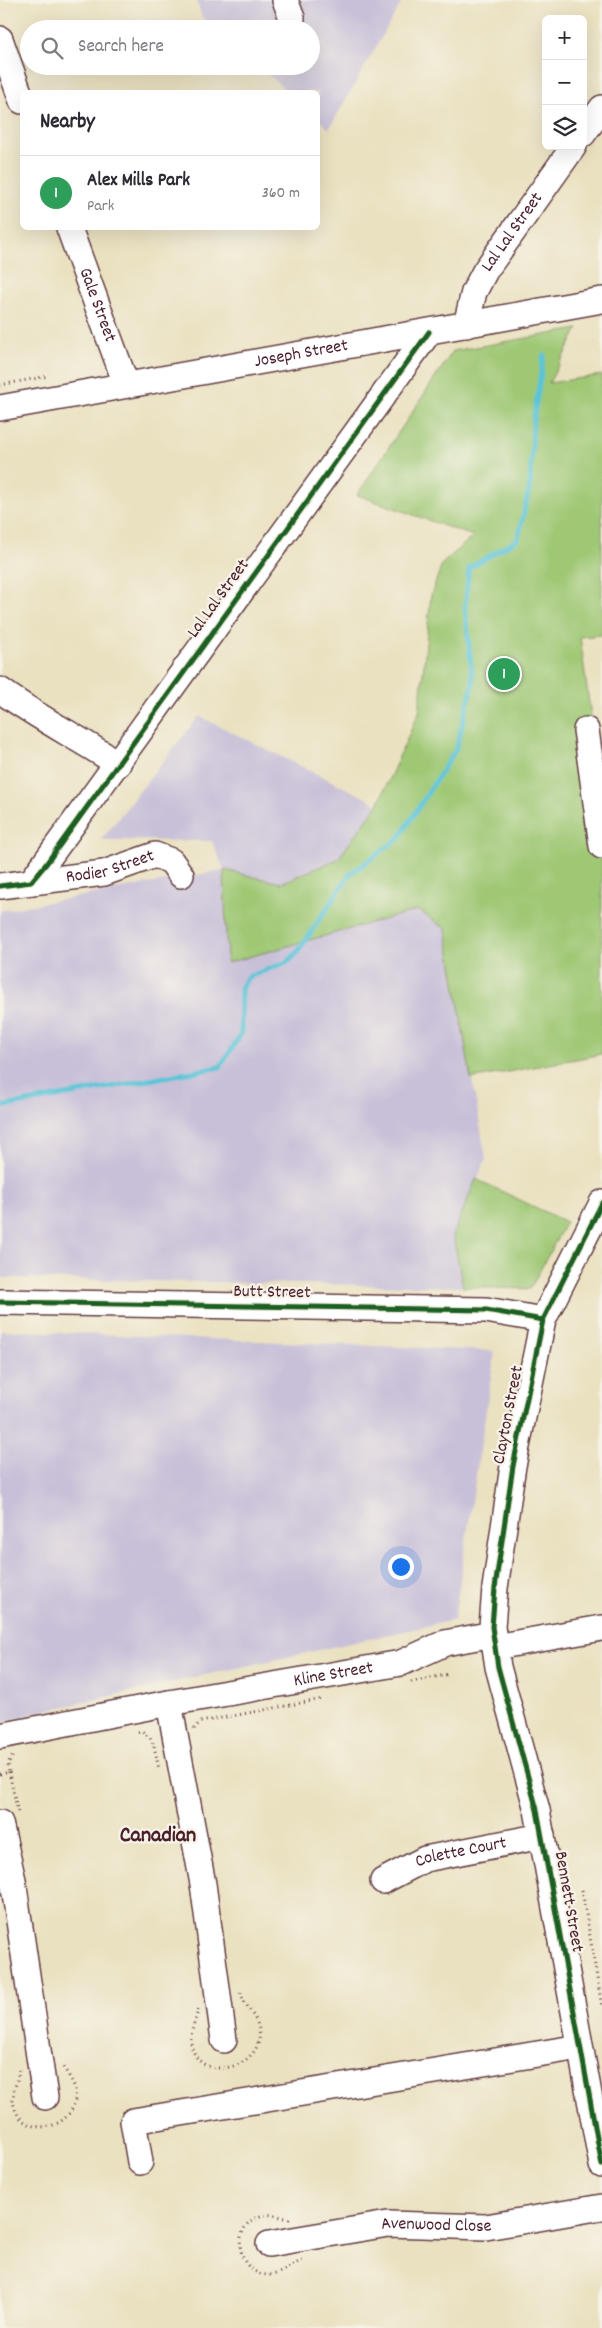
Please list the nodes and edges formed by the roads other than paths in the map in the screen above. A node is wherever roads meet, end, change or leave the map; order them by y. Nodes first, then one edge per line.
1 (0, 39) edge
2 (20, 95) edge
3 (602, 108) edge
4 (587, 129) edge
5 (571, 150) edge
6 (69, 230) edge
7 (602, 300) edge
8 (466, 325) junction
9 (429, 332) junction
10 (126, 384) junction
11 (0, 408) edge
12 (0, 690) edge
13 (586, 730) dead end
14 (118, 764) junction
15 (602, 846) edge
16 (181, 875) dead end
17 (31, 882) junction
18 (0, 886) edge
19 (602, 1203) edge
20 (0, 1302) edge
21 (542, 1320) junction
22 (602, 1628) edge
23 (494, 1640) junction
24 (168, 1703) junction
25 (0, 1736) edge
26 (0, 1824) edge
27 (542, 1836) junction
28 (383, 1881) dead end
29 (224, 2040) dead end
30 (580, 2047) junction
31 (45, 2097) dead end
32 (601, 2155) edge
33 (140, 2162) dead end
34 (602, 2207) edge
35 (269, 2244) dead end

1 - 2 street
3 - 4 street
5 - 8 street, Lal Lal Street
6 - 10 street, Gale Street
7 - 8 street, Joseph Street
8 - 9 street, Joseph Street
9 - 10 street, Joseph Street
9 - 14 street, Lal Lal Street
10 - 11 street, Joseph Street
12 - 14 street
13 - 15 street
14 - 17 street, Lal Lal Street
16 - 17 street, Rodier Street
17 - 18 street, Rodier Street
19 - 21 street, Clayton Street
20 - 21 street, Butt Street
21 - 23 street, Clayton Street
22 - 23 street, Kline Street
23 - 24 street, Kline Street
23 - 27 street, Bennett Street
24 - 25 street, Kline Street
24 - 29 street
26 - 31 street
27 - 28 street, Colette Court
27 - 30 street, Bennett Street
30 - 32 street, Bennett Street
30 - 33 street
34 - 35 street, Avenwood Close

